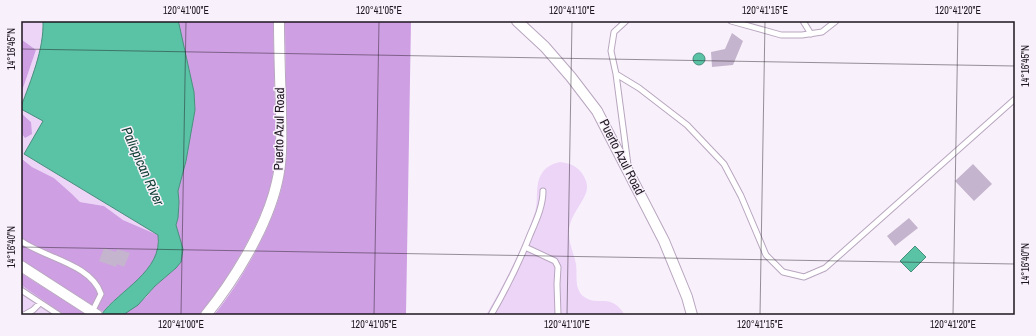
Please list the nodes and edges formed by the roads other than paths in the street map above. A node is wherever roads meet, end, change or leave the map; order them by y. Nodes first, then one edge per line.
1 (279, 21) edge
2 (517, 21) edge
3 (626, 21) edge
4 (731, 21) edge
5 (803, 21) edge
6 (836, 21) edge
7 (811, 34) junction
8 (616, 74) junction
9 (1015, 99) edge
10 (628, 169) junction
11 (543, 191) dead end
12 (21, 241) edge
13 (525, 247) junction
14 (21, 266) edge
15 (21, 290) edge
16 (40, 303) junction
17 (95, 313) edge
18 (24, 315) edge
19 (59, 315) edge
20 (206, 315) edge
21 (491, 315) edge
22 (558, 315) edge
23 (692, 315) edge

1 - 20 street, Puerto Azul Road
2 - 10 street, Puerto Azul Road
3 - 8 lane
4 - 7 lane
5 - 7 lane
6 - 7 lane
8 - 9 lane
8 - 10 lane
10 - 23 street, Puerto Azul Road
11 - 13 lane
12 - 17 lane
13 - 21 lane
13 - 22 lane
14 - 17 street
15 - 16 lane
16 - 18 lane
16 - 19 lane

